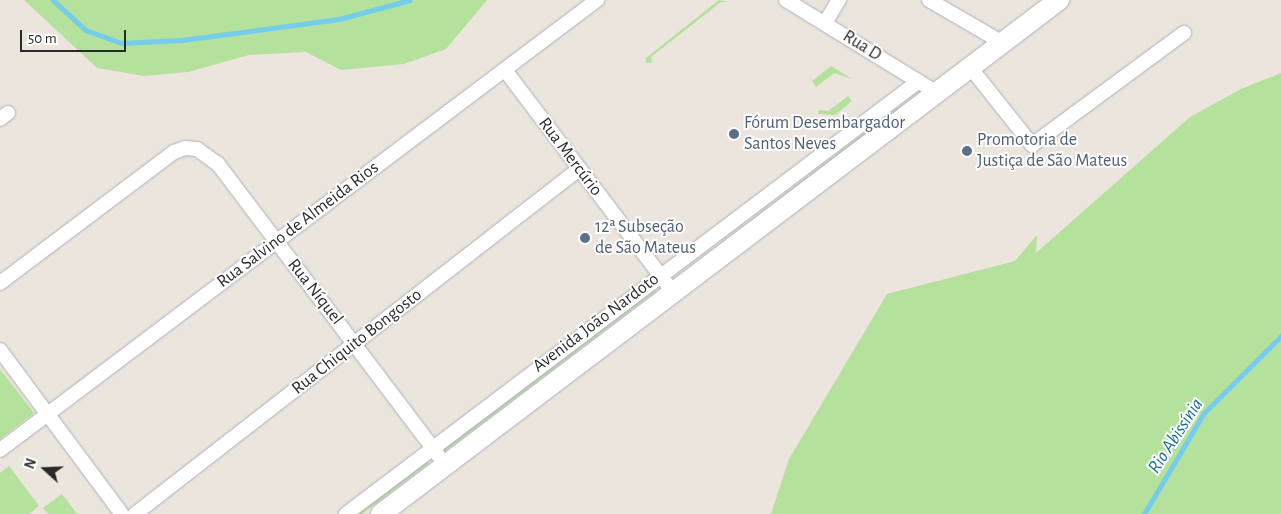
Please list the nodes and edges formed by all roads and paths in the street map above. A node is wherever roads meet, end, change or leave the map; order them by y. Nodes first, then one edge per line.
1 (597, 0) edge
2 (786, 0) edge
3 (839, 0) edge
4 (929, 0) edge
5 (1059, 0) edge
6 (825, 23) junction
7 (1184, 33) dead end
8 (1003, 43) junction
9 (970, 67) junction
10 (505, 70) junction
11 (918, 82) junction
12 (937, 93) junction
13 (579, 169) junction
14 (275, 241) junction
15 (659, 275) junction
16 (0, 283) edge
17 (672, 291) junction
18 (355, 344) junction
19 (0, 350) edge
20 (50, 413) junction
21 (433, 448) junction
22 (0, 450) edge
23 (446, 465) junction
24 (122, 514) edge
25 (135, 514) edge
26 (346, 514) edge
27 (381, 514) edge

1 - 10 street, Rua Salvino de Almeida Rios
2 - 6 street, Rua D
3 - 6 street
4 - 8 street
5 - 8 street, Avenida João Nardoto
6 - 11 street, Rua D
7 - 9 street
8 - 9 street, Avenida João Nardoto
9 - 12 street, Avenida João Nardoto
10 - 13 street, Rua Mercúrio
10 - 14 street, Rua Salvino de Almeida Rios
11 - 12 street, Rua D
11 - 15 street, Avenida João Nardoto
12 - 17 street, Avenida João Nardoto
13 - 15 street, Rua Mercúrio
13 - 18 street, Rua Chiquito Bongosto
14 - 16 street, Rua Níquel
14 - 18 street, Rua Níquel
14 - 20 street, Rua Salvino de Almeida Rios
15 - 17 street, Rua Mercúrio
15 - 21 street, Avenida João Nardoto
17 - 23 street, Avenida João Nardoto
18 - 21 street, Rua Níquel
18 - 25 street, Rua Chiquito Bongosto
19 - 20 street
20 - 22 street, Rua Salvino de Almeida Rios
20 - 24 street
21 - 23 street, Rua Níquel
21 - 26 street, Avenida João Nardoto
23 - 27 street, Avenida João Nardoto

